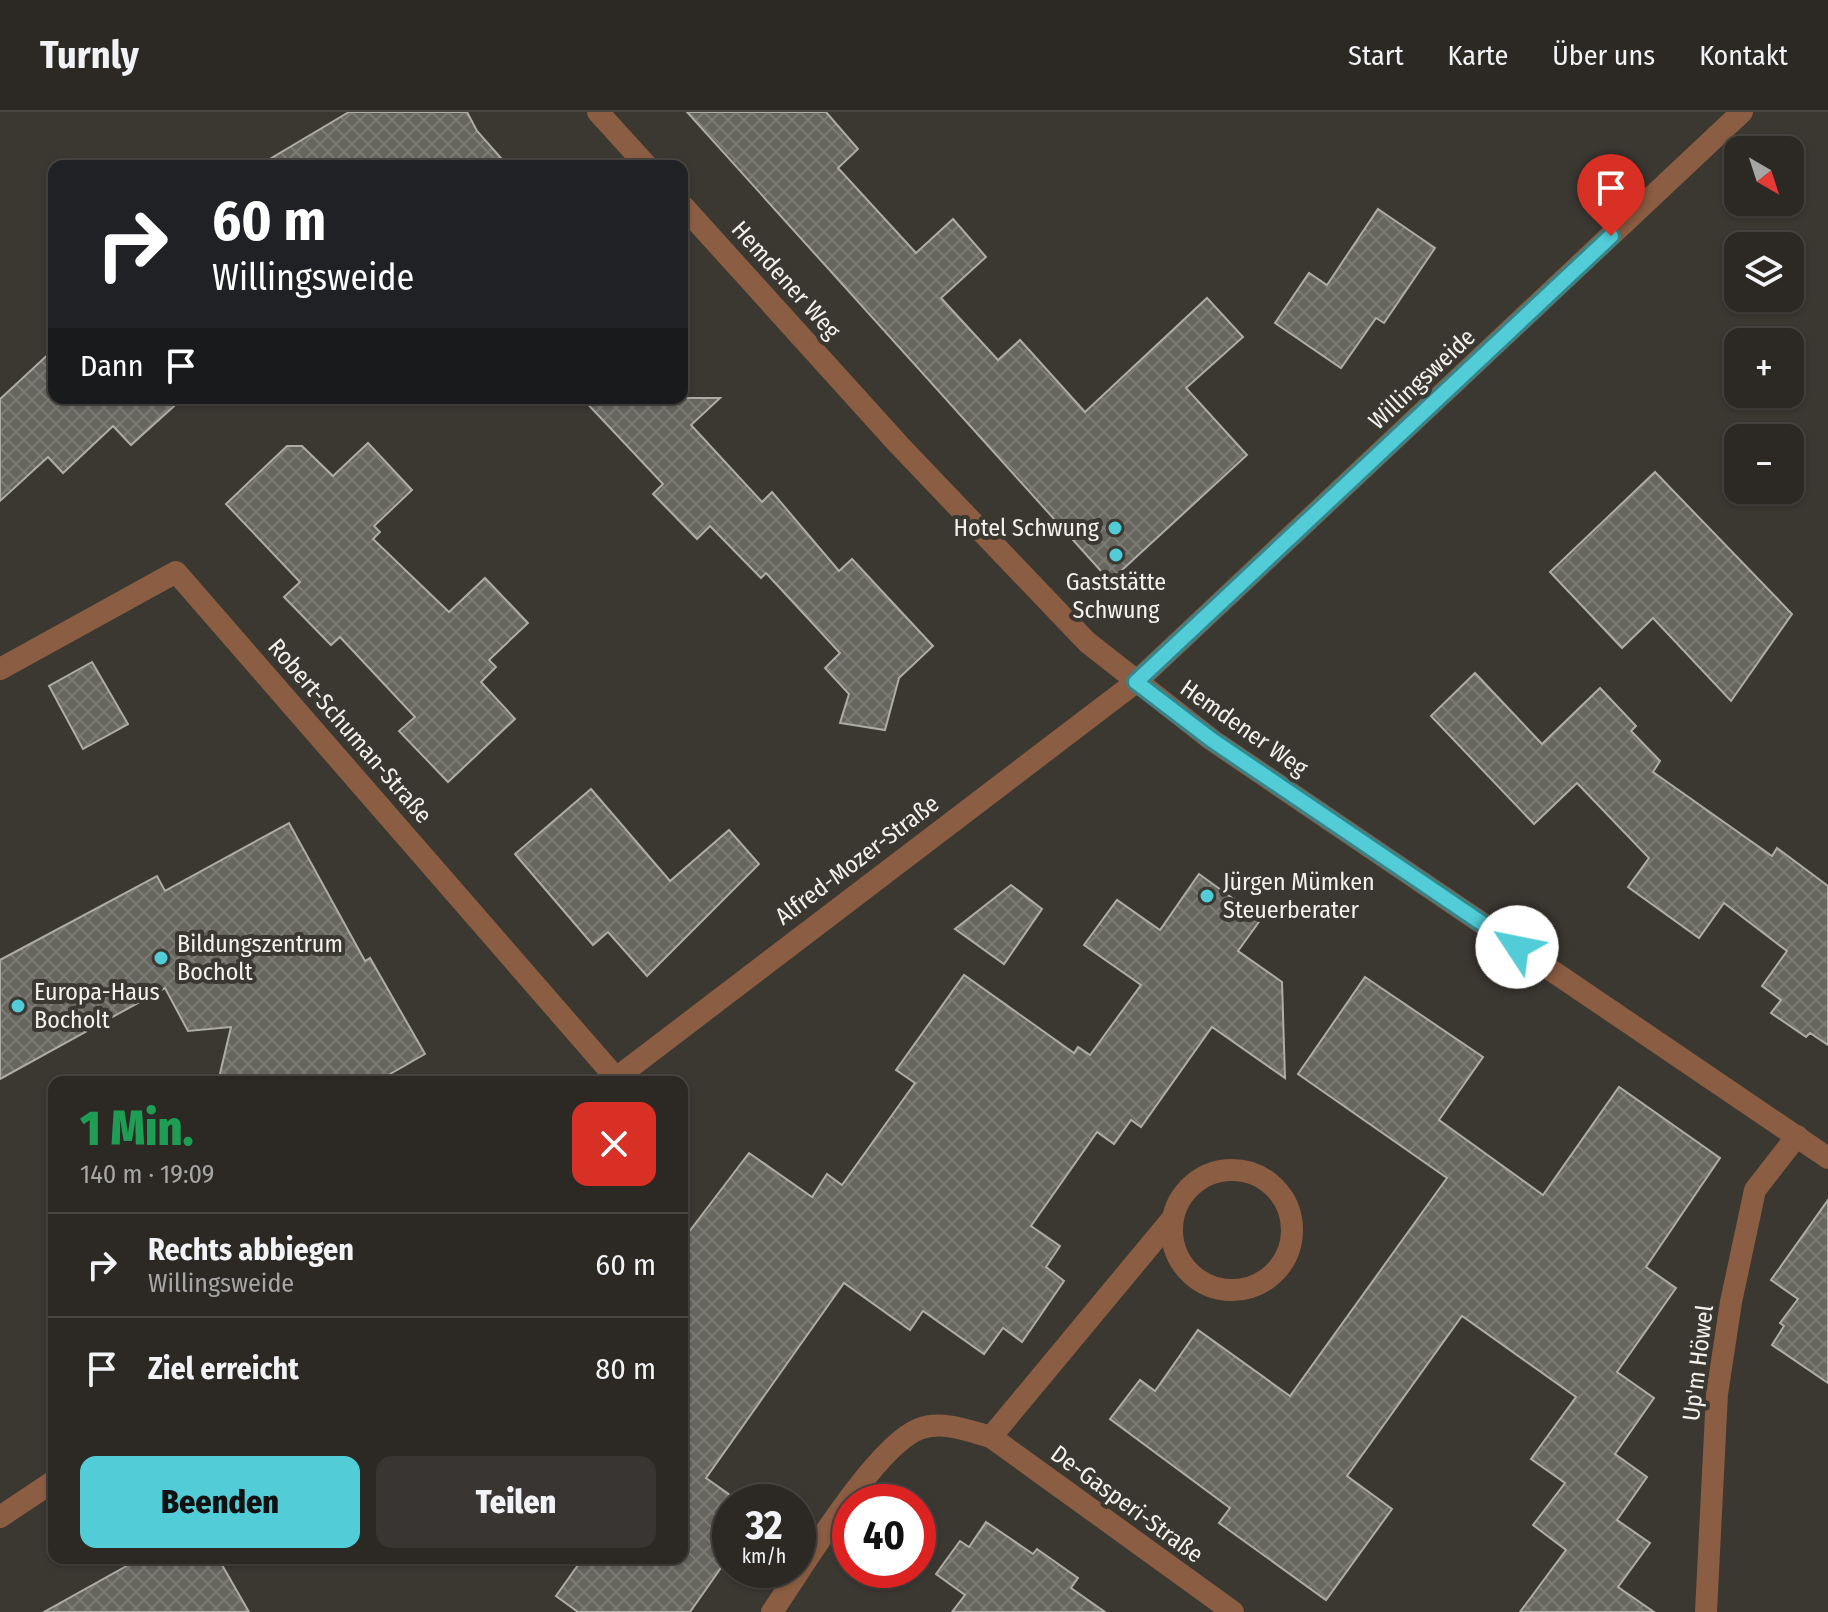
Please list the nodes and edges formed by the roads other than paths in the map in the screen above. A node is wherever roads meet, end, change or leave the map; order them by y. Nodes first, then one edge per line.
1 (598, 112) edge
2 (1742, 112) edge
3 (642, 160) edge
4 (688, 212) edge
5 (0, 669) edge
6 (1136, 682) junction
7 (610, 1076) edge
8 (618, 1076) edge
9 (1797, 1136) junction
10 (1828, 1158) edge
11 (1172, 1219) junction
12 (991, 1437) junction
13 (48, 1485) edge
14 (0, 1517) edge
15 (772, 1612) edge
16 (1233, 1612) edge
17 (1706, 1612) edge

1 - 3 street
2 - 6 street, Willingsweide
4 - 6 street, Hemdener Weg
5 - 7 street, Robert-Schuman-Straße
6 - 8 street, Alfred-Mozer-Straße
6 - 9 street, Hemdener Weg
9 - 10 street, Hemdener Weg
9 - 17 street, Up'm Höwel
11 - 11 street
11 - 12 street
12 - 15 street, De-Gasperi-Straße
12 - 16 street, De-Gasperi-Straße
13 - 14 street

